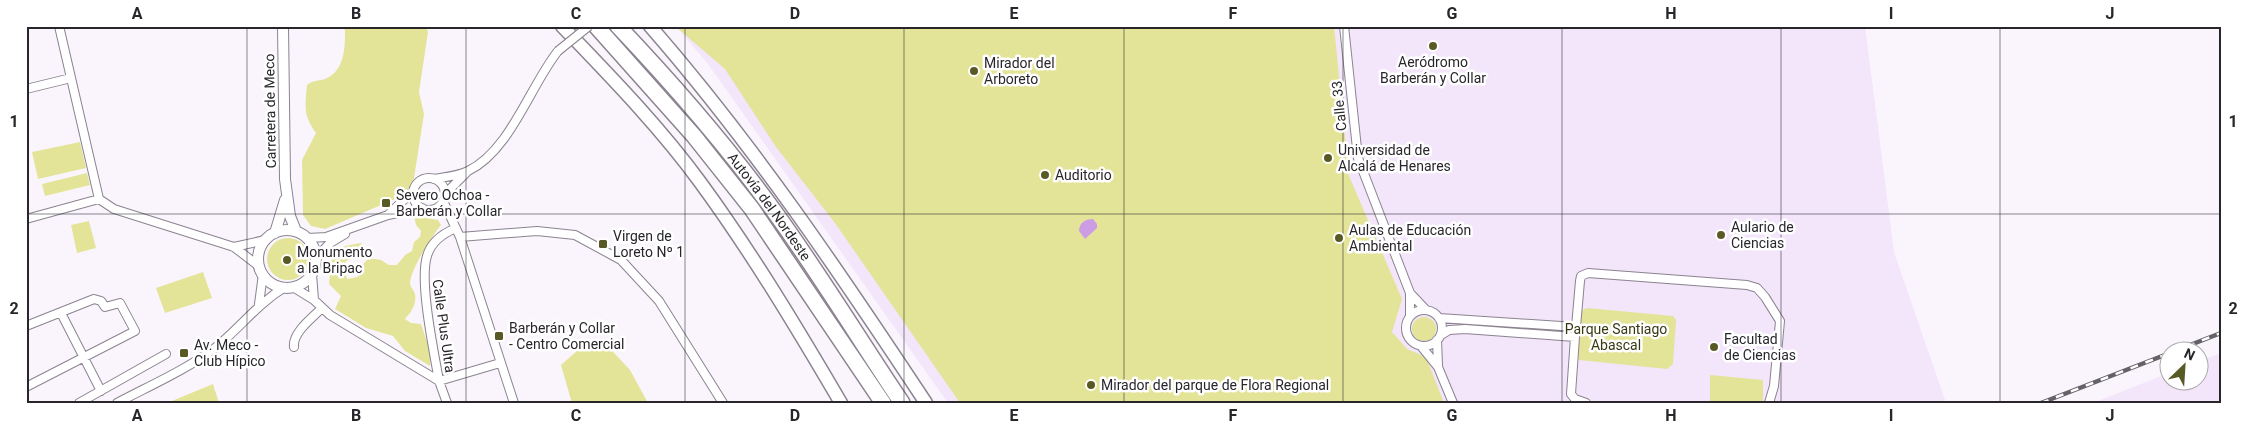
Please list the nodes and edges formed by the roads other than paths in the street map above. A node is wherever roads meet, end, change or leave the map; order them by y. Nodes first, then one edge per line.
1 (59, 26) edge
2 (283, 26) edge
3 (562, 26) edge
4 (581, 26) edge
5 (589, 26) edge
6 (596, 26) edge
7 (618, 26) edge
8 (650, 26) edge
9 (1344, 26) edge
10 (71, 78) junction
11 (26, 89) edge
12 (694, 136) junction
13 (467, 172) junction
14 (434, 179) junction
15 (414, 190) junction
16 (286, 194) junction
17 (444, 197) junction
18 (99, 199) junction
19 (422, 208) junction
20 (434, 209) junction
21 (388, 215) junction
22 (26, 219) edge
23 (451, 219) junction
24 (356, 228) junction
25 (456, 228) junction
26 (296, 231) junction
27 (275, 233) junction
28 (460, 237) junction
29 (308, 238) junction
30 (265, 240) junction
31 (234, 247) junction
32 (316, 258) junction
33 (262, 270) junction
34 (312, 274) junction
35 (289, 287) junction
36 (1410, 293) junction
37 (314, 300) junction
38 (259, 304) junction
39 (321, 309) junction
40 (1426, 310) junction
41 (61, 313) junction
42 (1410, 316) junction
43 (1439, 318) junction
44 (26, 326) edge
45 (1576, 327) junction
46 (1575, 337) junction
47 (1439, 338) junction
48 (1421, 346) junction
49 (294, 347) dead end
50 (166, 354) dead end
51 (85, 356) junction
52 (500, 362) junction
53 (1438, 368) junction
54 (439, 381) junction
55 (28, 384) edge
56 (101, 391) junction
57 (79, 403) edge
58 (117, 403) edge
59 (447, 403) edge
60 (514, 403) edge
61 (723, 403) edge
62 (841, 403) edge
63 (883, 403) edge
64 (902, 403) edge
65 (926, 403) edge
66 (1453, 403) edge
67 (1586, 403) edge
68 (1770, 403) edge

1 - 10 street
2 - 16 street, Carretera de Meco
3 - 62 highway
4 - 12 highway
5 - 13 street, bridge
6 - 12 highway
7 - 64 highway, Autovía del Nordeste
8 - 65 highway
9 - 36 street, Calle 33
10 - 11 street
10 - 18 street
12 - 63 highway
13 - 14 street
13 - 17 street
14 - 15 street
14 - 17 street
15 - 19 street
15 - 21 street
16 - 26 street
16 - 27 street
17 - 20 street
17 - 23 street
18 - 22 street
18 - 31 street
19 - 20 street
19 - 21 street
20 - 23 street
21 - 24 street
23 - 25 street
24 - 29 street
24 - 32 street
25 - 28 street
25 - 54 street, Calle Plus Ultra
26 - 27 street
26 - 29 street
27 - 30 street
28 - 52 street
28 - 61 street
29 - 32 street
30 - 31 street
30 - 33 street
31 - 33 street
32 - 34 street
33 - 35 street
33 - 38 street
34 - 35 street
34 - 37 street
35 - 37 street
35 - 38 street
36 - 40 street, Calle 33
36 - 42 street, Calle 33
37 - 39 street
38 - 58 street
39 - 49 street
39 - 54 street
40 - 42 street
40 - 43 street
41 - 44 street
41 - 51 street
41 - 51 street
42 - 48 street
43 - 45 street
43 - 47 street
45 - 46 street
45 - 68 street
46 - 47 street
46 - 67 street
47 - 48 street
47 - 53 street
48 - 53 street
50 - 56 street
51 - 55 street
51 - 56 street
52 - 54 street
52 - 60 street
53 - 66 street
54 - 59 street, Calle Plus Ultra
56 - 57 street

